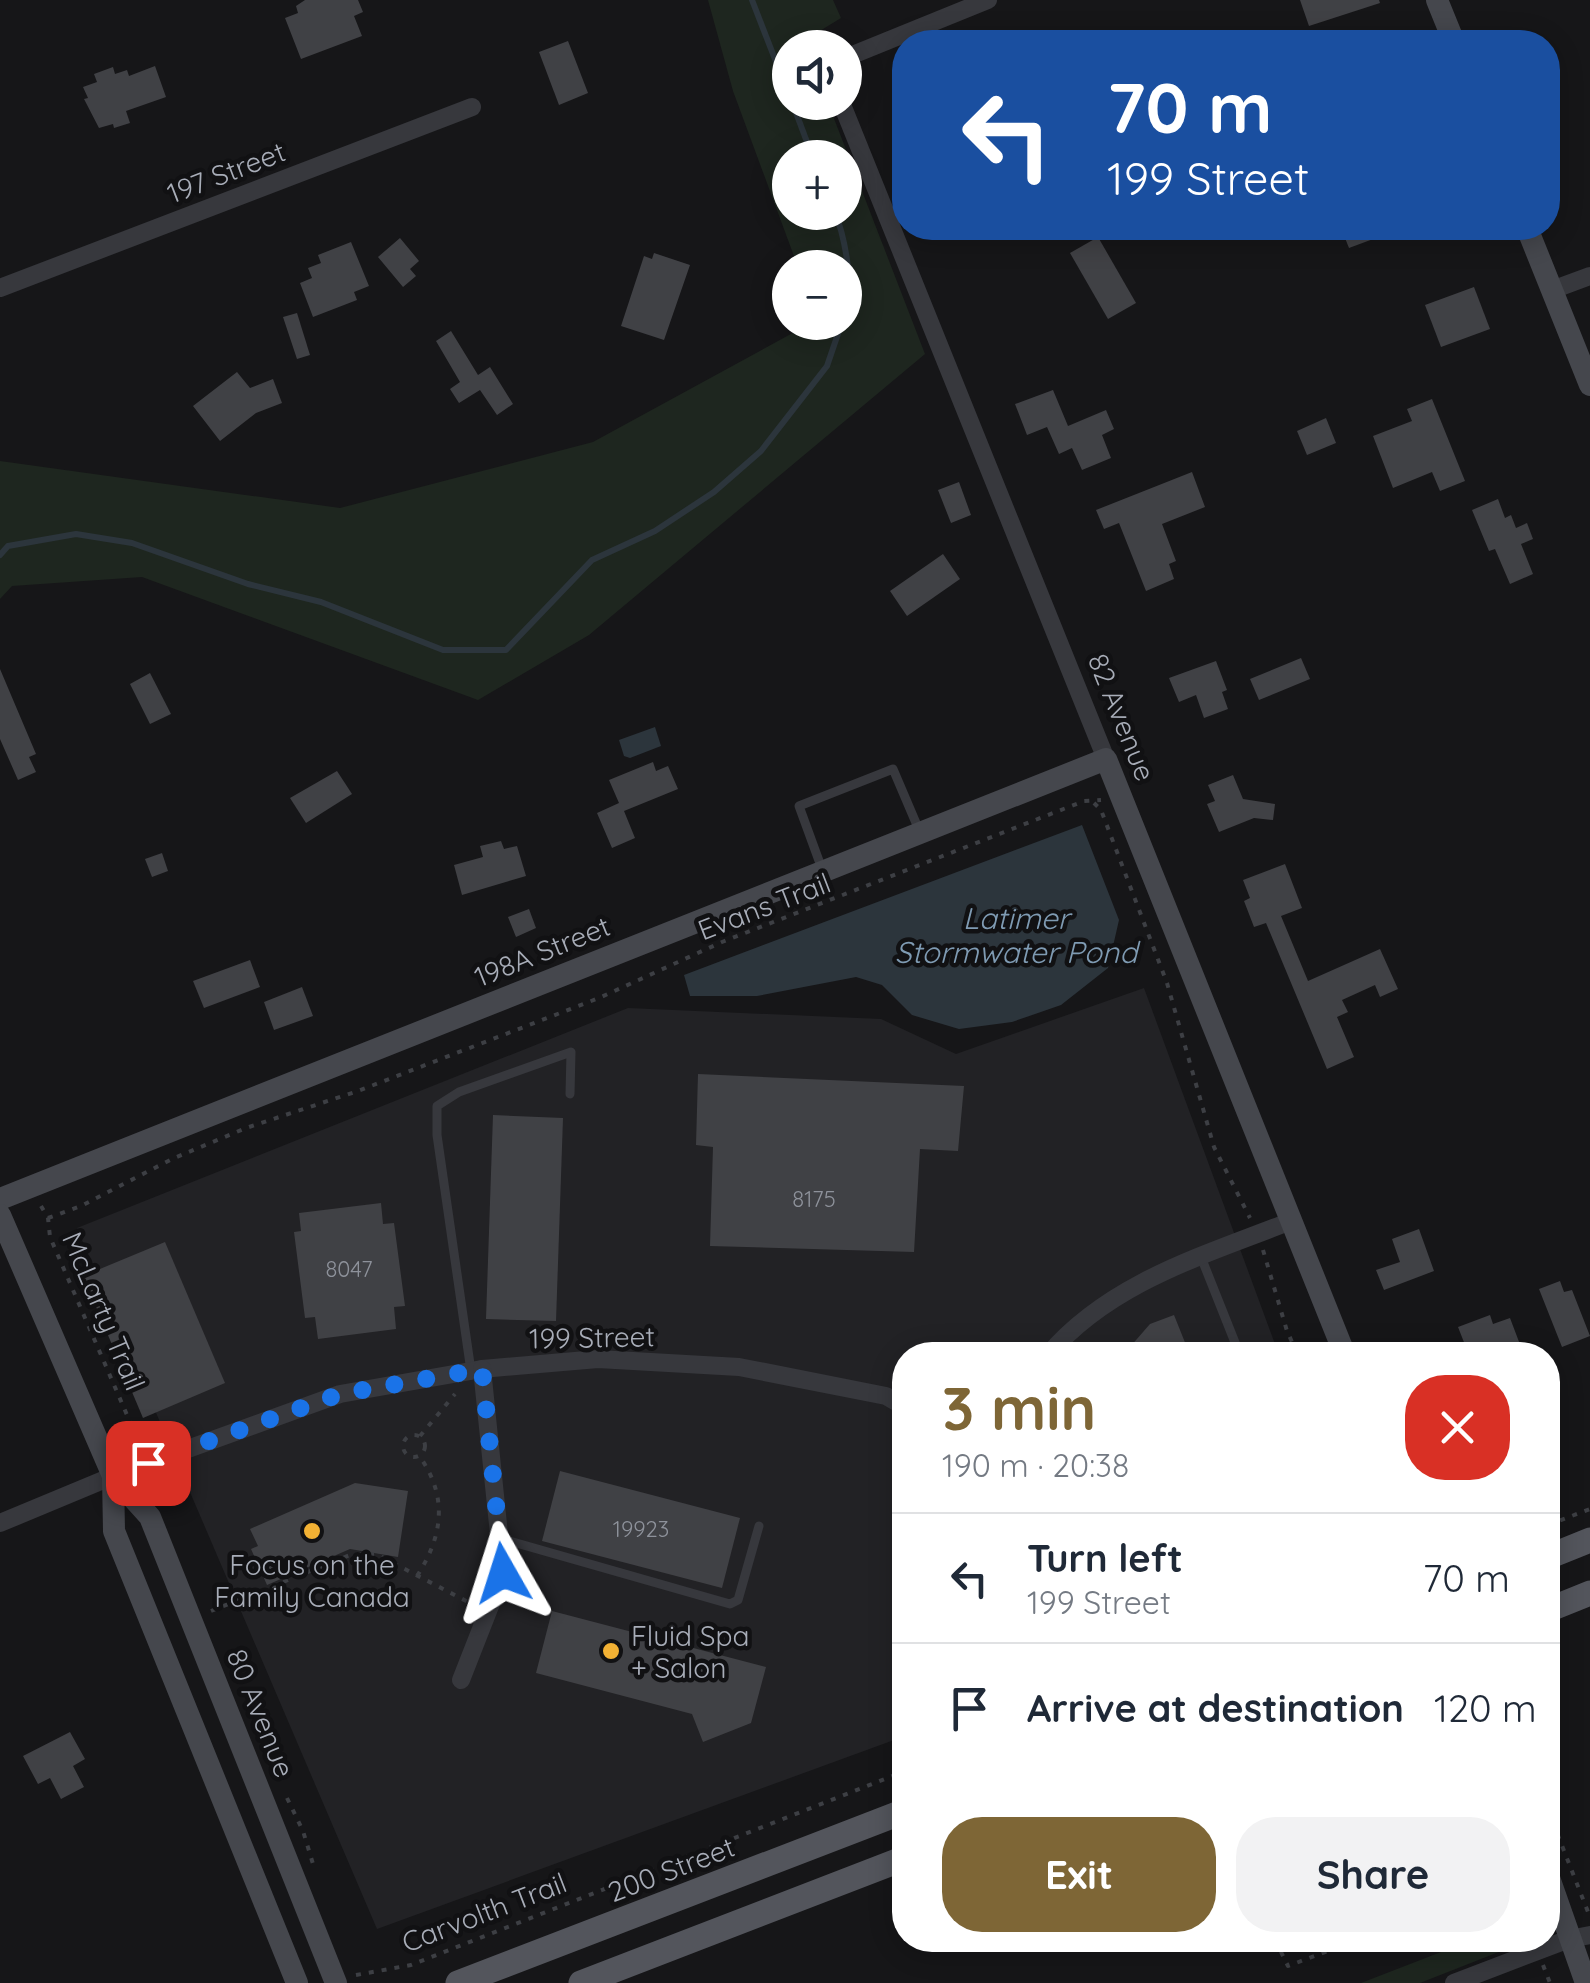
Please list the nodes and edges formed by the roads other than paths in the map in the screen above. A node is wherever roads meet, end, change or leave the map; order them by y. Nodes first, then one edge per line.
1 (988, 0) edge
2 (1437, 0) edge
3 (914, 30) edge
4 (1449, 30) edge
5 (892, 39) edge
6 (862, 51) edge
7 (472, 107) dead end
8 (848, 120) edge
9 (892, 228) edge
10 (897, 240) edge
11 (1533, 240) edge
12 (1590, 276) edge
13 (0, 288) edge
14 (1552, 290) junction
15 (1590, 385) edge
16 (1106, 759) junction
17 (920, 833) junction
18 (823, 871) junction
19 (570, 1094) dead end
20 (0, 1199) edge
21 (0, 1215) edge
22 (1291, 1221) junction
23 (1201, 1257) junction
24 (1059, 1342) edge
25 (1235, 1342) edge
26 (1340, 1342) edge
27 (476, 1370) junction
28 (892, 1399) edge
29 (112, 1476) junction
30 (0, 1523) edge
31 (759, 1526) dead end
32 (499, 1538) junction
33 (1590, 1540) edge
34 (1560, 1552) edge
35 (1590, 1594) edge
36 (1560, 1605) edge
37 (461, 1680) dead end
38 (892, 1816) edge
39 (892, 1863) edge
40 (1560, 1899) edge
41 (1579, 1937) edge
42 (1538, 1952) edge
43 (346, 1979) edge
44 (297, 1983) edge
45 (458, 1983) edge
46 (581, 1983) edge
47 (1454, 1983) edge
48 (1586, 1983) edge

1 - 3 street
2 - 4 street
5 - 6 street
7 - 13 street, 197 Street
8 - 9 street, 82 Avenue
10 - 16 street, 82 Avenue
11 - 14 street
12 - 14 street
14 - 15 street
16 - 17 street, 198A Street
16 - 22 street, 82 Avenue
17 - 18 street, 198A Street
17 - 18 lane
18 - 20 street, 198A Street
19 - 27 lane
21 - 29 street, 80 Avenue
22 - 23 street
22 - 26 street, 82 Avenue
23 - 24 street
23 - 25 lane
27 - 28 street, 199 Street
27 - 29 street, 199 Street
27 - 32 street
29 - 30 street, 199 Street
29 - 43 street, 80 Avenue
29 - 44 street, 80 Avenue
31 - 32 lane
32 - 37 street
33 - 34 main road
35 - 36 main road
38 - 45 main road, 200 Street
39 - 46 main road
40 - 41 street
41 - 48 street
42 - 47 street

